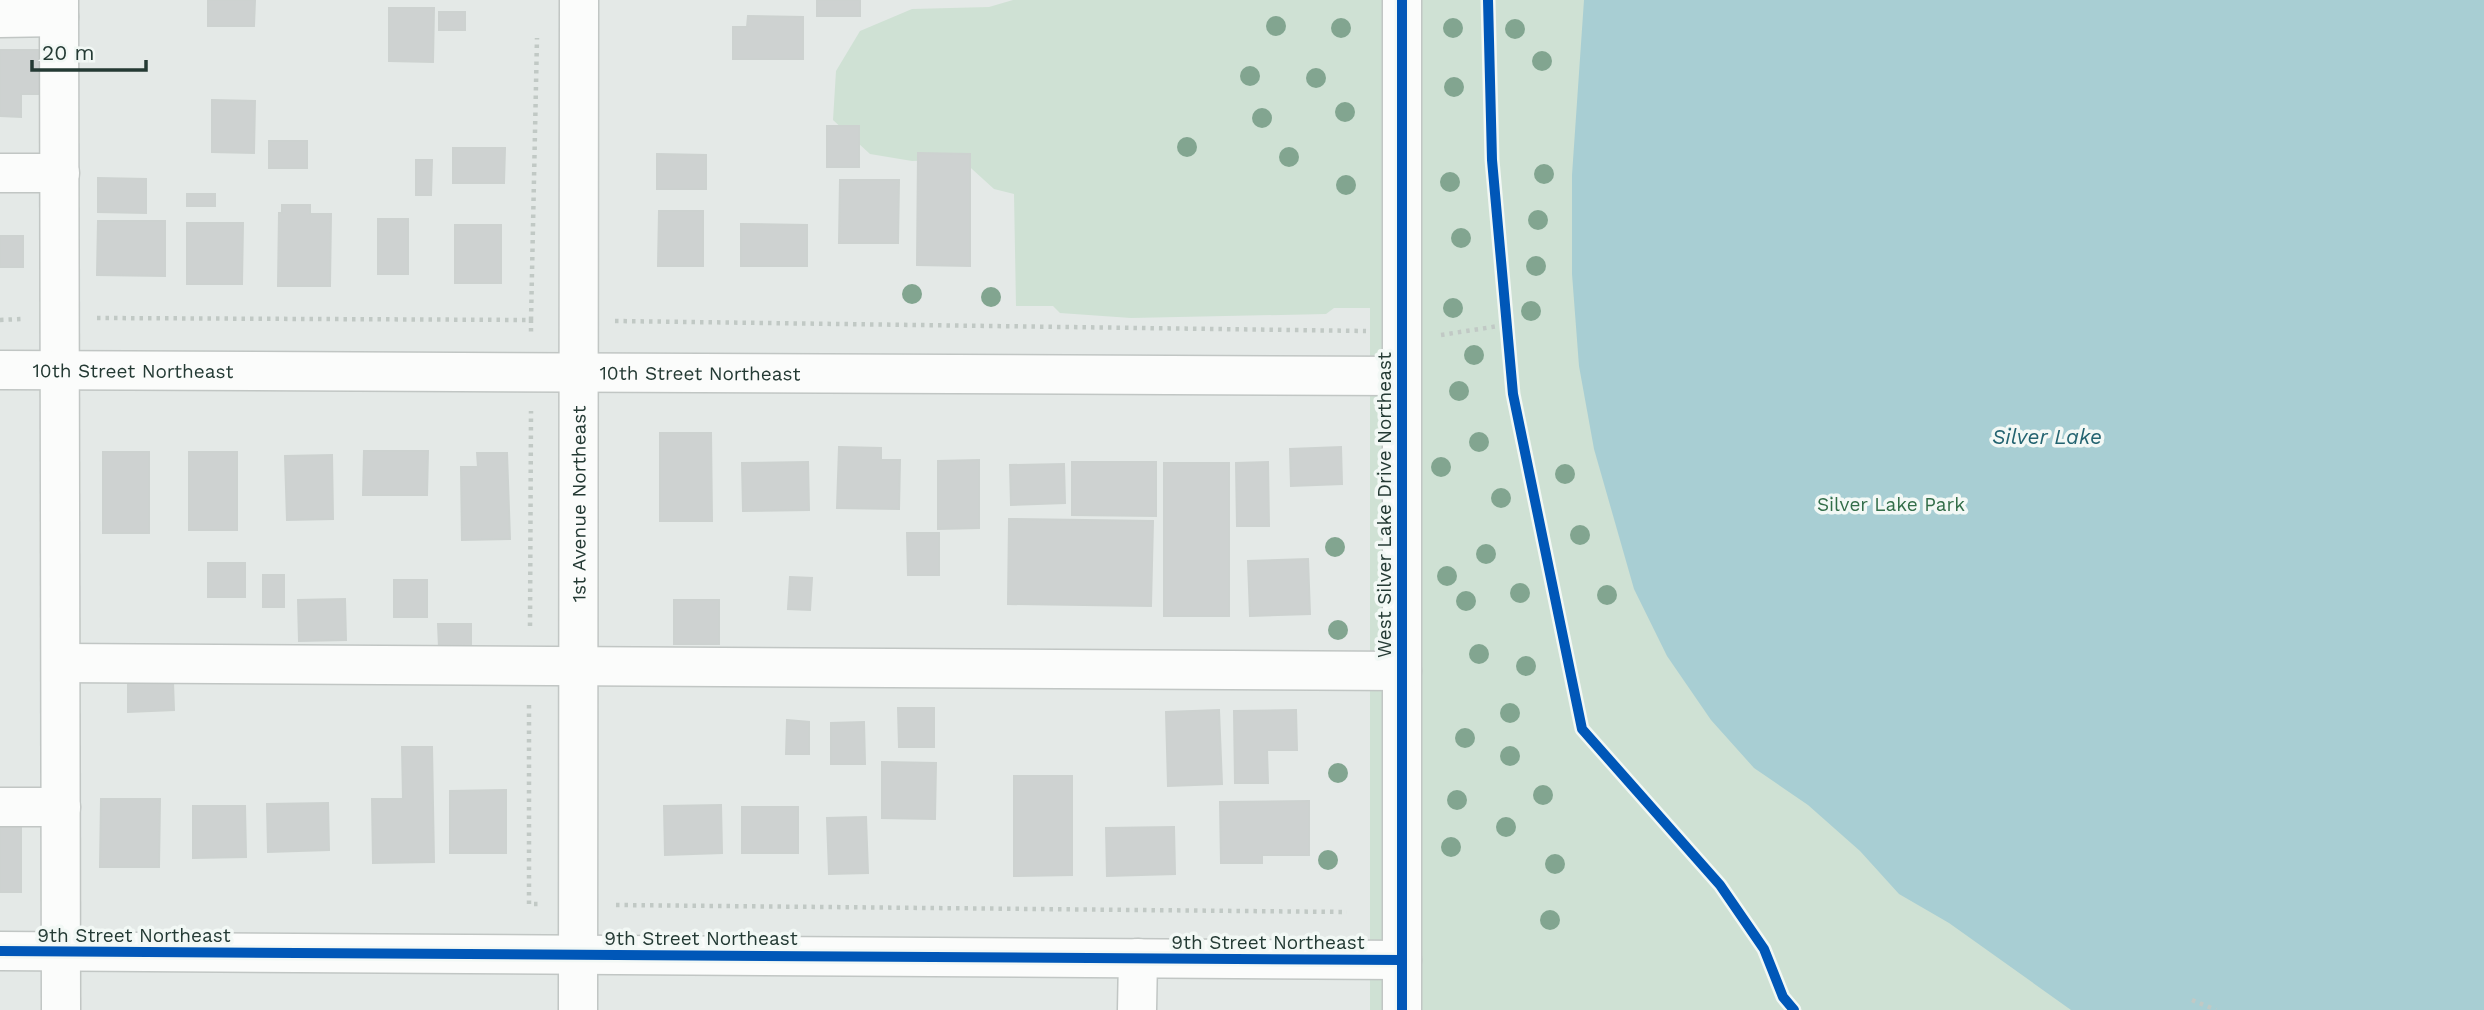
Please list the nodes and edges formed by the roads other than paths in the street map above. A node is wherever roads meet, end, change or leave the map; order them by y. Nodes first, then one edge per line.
1 (579, 0) edge
2 (1402, 0) edge
3 (59, 9) edge
4 (0, 18) edge
5 (0, 173) edge
6 (60, 173) junction
7 (0, 370) edge
8 (60, 370) junction
9 (579, 372) junction
10 (1401, 376) junction
11 (62, 663) junction
12 (576, 667) junction
13 (1402, 671) junction
14 (0, 807) edge
15 (61, 807) junction
16 (0, 951) edge
17 (61, 952) junction
18 (578, 954) junction
19 (1138, 958) junction
20 (1402, 960) junction
21 (61, 1010) edge
22 (578, 1010) edge
23 (1138, 1010) edge
24 (1402, 1010) edge

1 - 9 street, 1st Avenue Northeast
2 - 10 street, West Silver Lake Drive Northeast
3 - 4 street
3 - 6 street
5 - 6 street
6 - 8 street
7 - 8 street, 10th Street Northeast
8 - 9 street, 10th Street Northeast
8 - 11 street
9 - 10 street, 10th Street Northeast
9 - 12 street, 1st Avenue Northeast
10 - 13 street, West Silver Lake Drive Northeast
11 - 12 street
11 - 15 street
12 - 13 street
12 - 18 street, 1st Avenue Northeast
13 - 20 street, West Silver Lake Drive Northeast
14 - 15 street
15 - 17 street
16 - 17 street, 9th Street Northeast
17 - 18 street, 9th Street Northeast
17 - 21 street
18 - 19 street, 9th Street Northeast
18 - 22 street, 1st Avenue Northeast
19 - 20 street, 9th Street Northeast
19 - 23 street
20 - 24 street, West Silver Lake Drive Northeast

